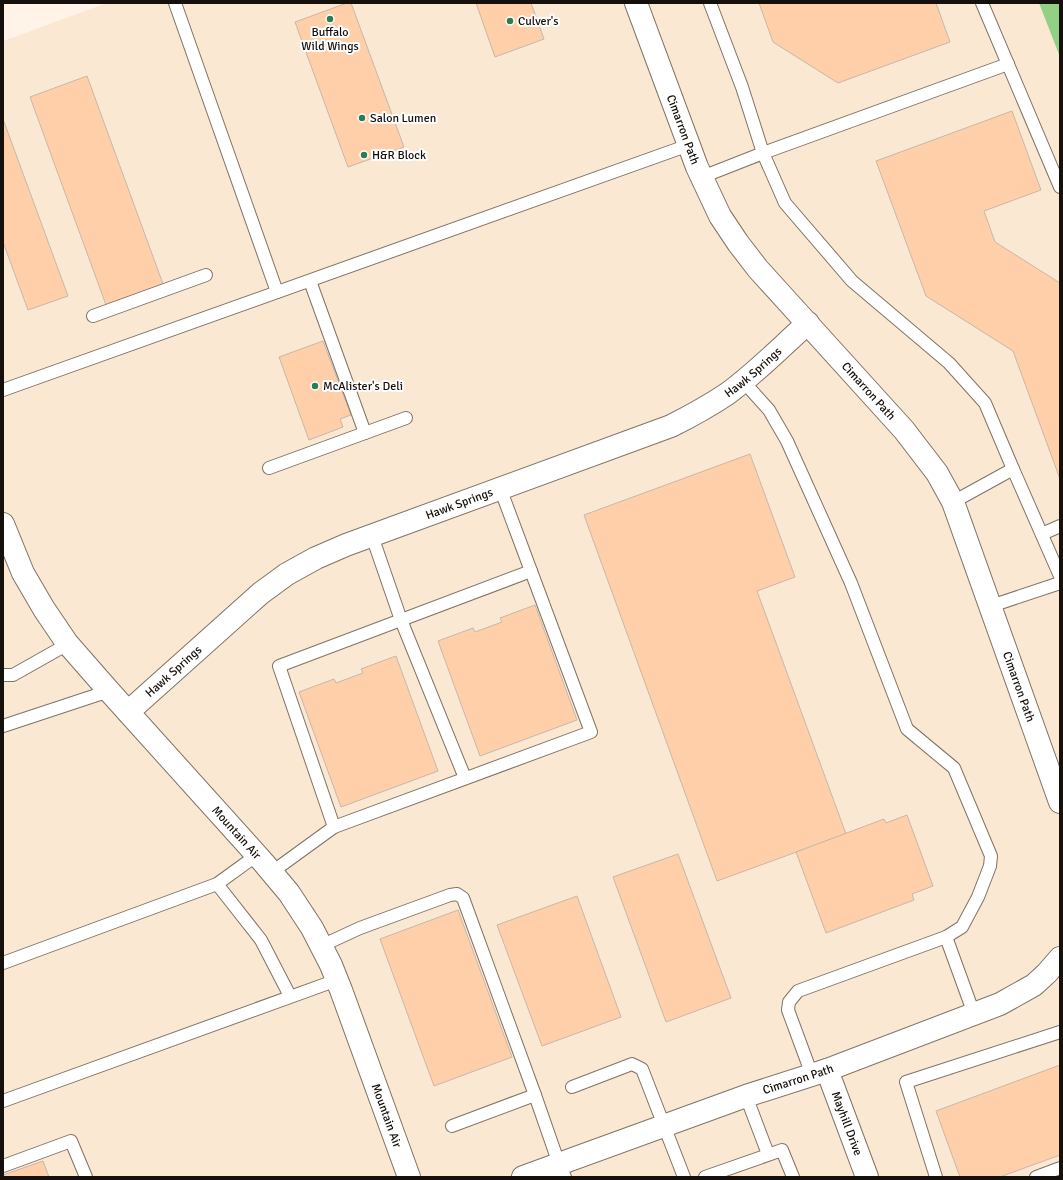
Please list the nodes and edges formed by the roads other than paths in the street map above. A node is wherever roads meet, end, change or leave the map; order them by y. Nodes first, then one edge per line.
1 (175, 3) edge
2 (636, 3) edge
3 (710, 3) edge
4 (982, 3) edge
5 (1008, 64) junction
6 (689, 145) junction
7 (763, 153) junction
8 (702, 177) junction
9 (1060, 187) edge
10 (206, 276) dead end
11 (310, 281) junction
12 (277, 292) junction
13 (93, 316) dead end
14 (808, 323) junction
15 (743, 381) junction
16 (3, 390) edge
17 (406, 418) dead end
18 (365, 433) junction
19 (269, 468) dead end
20 (1013, 469) junction
21 (500, 488) junction
22 (953, 502) junction
23 (3, 524) edge
24 (1060, 526) edge
25 (1042, 534) junction
26 (372, 536) junction
27 (531, 571) junction
28 (1060, 576) edge
29 (1060, 583) edge
30 (991, 606) junction
31 (402, 620) junction
32 (68, 644) junction
33 (3, 675) edge
34 (109, 691) junction
35 (128, 712) junction
36 (3, 726) edge
37 (465, 778) junction
38 (1060, 802) edge
39 (334, 827) junction
40 (257, 854) junction
41 (272, 872) junction
42 (217, 884) junction
43 (946, 937) junction
44 (321, 946) junction
45 (1060, 958) edge
46 (3, 963) edge
47 (337, 980) junction
48 (290, 996) junction
49 (974, 1014) junction
50 (1060, 1032) edge
51 (820, 1073) junction
52 (572, 1087) dead end
53 (535, 1095) junction
54 (746, 1096) junction
55 (3, 1101) edge
56 (665, 1125) junction
57 (452, 1126) dead end
58 (768, 1154) junction
59 (3, 1166) edge
60 (1060, 1168) edge
61 (562, 1170) edge
62 (86, 1177) edge
63 (409, 1177) edge
64 (523, 1177) edge
65 (684, 1177) edge
66 (706, 1177) edge
67 (793, 1177) edge
68 (867, 1177) edge
69 (936, 1177) edge
70 (1036, 1177) edge

1 - 12 lane
2 - 6 street, Cimarron Path
3 - 7 lane
4 - 5 lane
5 - 7 lane
5 - 9 lane
6 - 8 street, Cimarron Path
6 - 11 lane
7 - 8 lane
7 - 20 lane
8 - 14 street, Cimarron Path
10 - 13 lane
11 - 12 lane
11 - 18 lane
12 - 16 lane
14 - 15 street, Hawk Springs
14 - 22 street, Cimarron Path
15 - 21 street, Hawk Springs
15 - 43 lane
17 - 18 lane
18 - 19 lane
20 - 22 lane
20 - 25 lane
21 - 26 street, Hawk Springs
21 - 27 lane
22 - 30 street, Cimarron Path
23 - 32 street, Mountain Air
24 - 25 lane
25 - 28 lane
26 - 31 lane
26 - 35 street, Hawk Springs
27 - 31 lane
27 - 37 lane
29 - 30 lane
30 - 38 street, Cimarron Path
31 - 37 lane
31 - 39 lane
32 - 33 lane
32 - 34 street, Mountain Air
34 - 35 street, Mountain Air
34 - 36 lane
35 - 40 street, Mountain Air
37 - 39 lane
39 - 41 lane
40 - 41 street, Mountain Air
40 - 42 lane
41 - 44 street, Mountain Air
42 - 46 lane
42 - 48 lane
43 - 49 lane
43 - 51 lane
44 - 47 street, Mountain Air
44 - 53 lane
45 - 49 street, Cimarron Path
47 - 48 lane
47 - 63 street, Mountain Air
48 - 55 lane
49 - 51 street, Cimarron Path
50 - 69 lane
51 - 54 street, Cimarron Path
51 - 68 street, Mayhill Drive
52 - 56 lane
53 - 57 lane
53 - 61 lane
54 - 56 street, Cimarron Path
54 - 58 lane
56 - 61 street, Cimarron Path
56 - 65 lane
58 - 66 lane
58 - 67 lane
59 - 62 lane
60 - 70 lane
61 - 64 street, Cimarron Path

